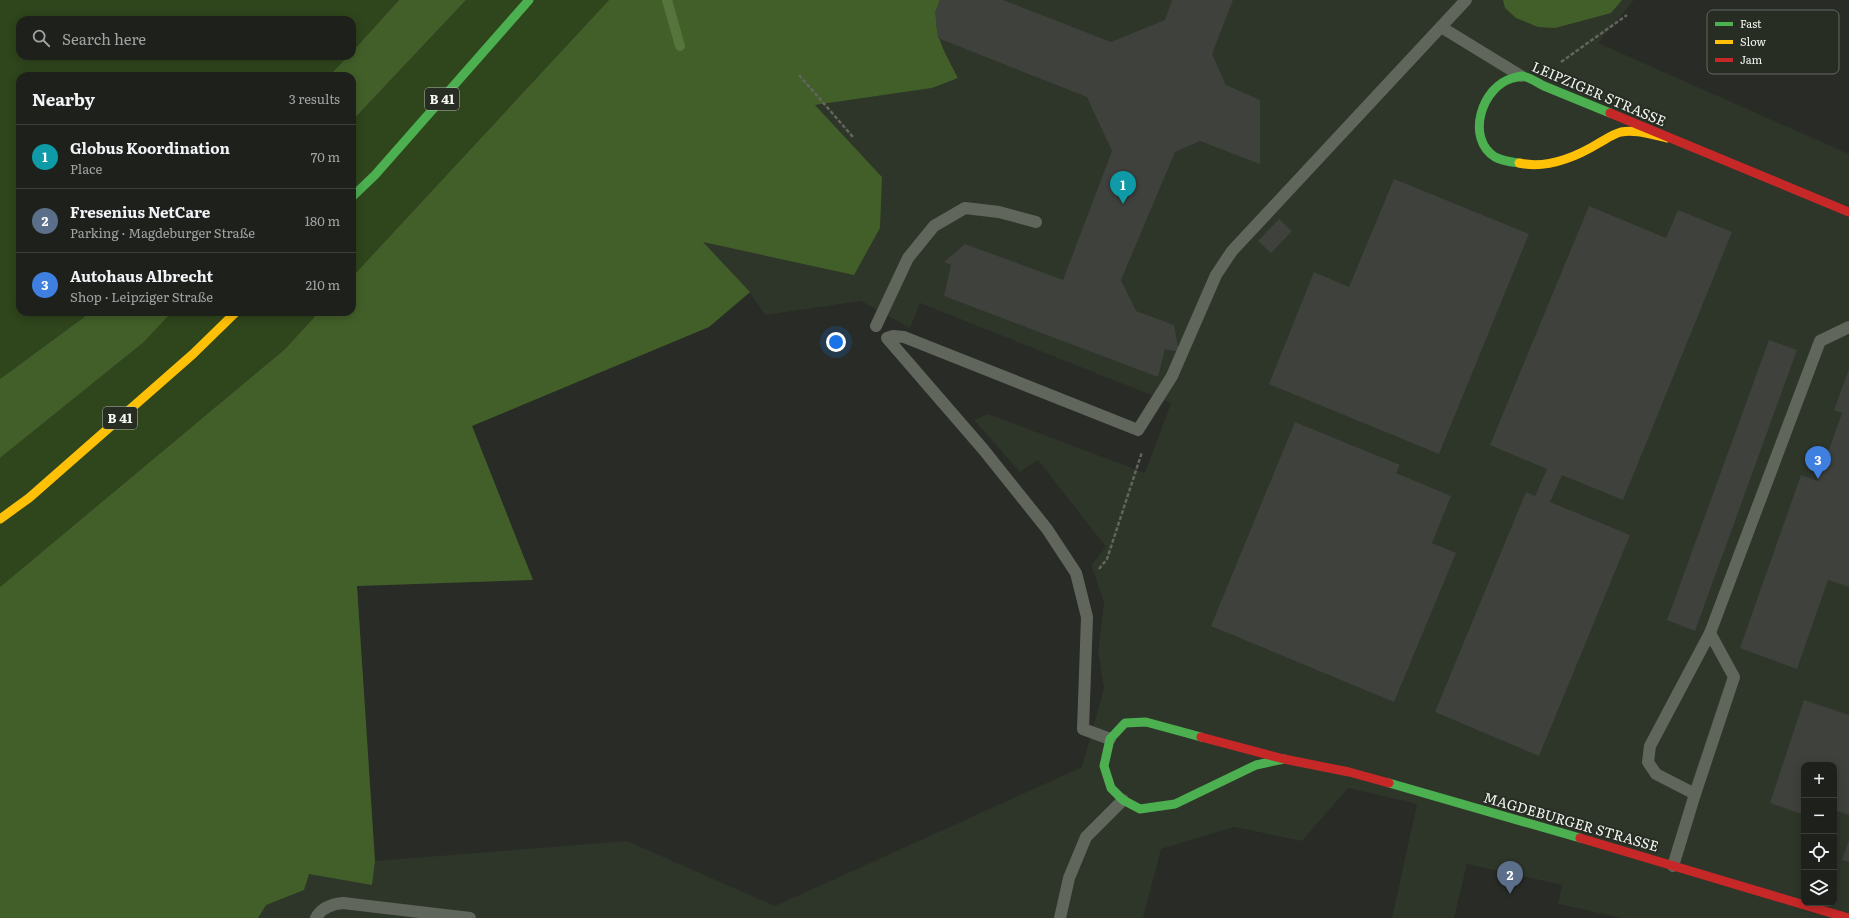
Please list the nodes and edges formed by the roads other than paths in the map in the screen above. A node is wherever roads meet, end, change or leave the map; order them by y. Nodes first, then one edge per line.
1 (530, 0) edge
2 (1466, 0) edge
3 (1441, 26) junction
4 (1521, 76) junction
5 (1667, 138) junction
6 (356, 194) edge
7 (1849, 212) edge
8 (1036, 222) dead end
9 (232, 316) edge
10 (876, 326) dead end
11 (1849, 327) edge
12 (0, 520) edge
13 (1710, 633) junction
14 (1110, 739) junction
15 (1284, 759) junction
16 (1695, 794) junction
17 (1123, 800) junction
18 (1673, 866) junction
19 (316, 918) edge
20 (470, 918) edge
21 (1060, 918) edge
22 (1848, 918) edge

1 - 6 main road, B 41
2 - 3 lane
3 - 4 lane
3 - 14 lane
4 - 5 main road, LEIPZIGER STRASSE
4 - 5 main road, LEIPZIGER STRASSE
5 - 7 main road, LEIPZIGER STRASSE
8 - 10 lane
9 - 12 main road, B 41
11 - 13 lane
13 - 16 lane
13 - 16 lane
14 - 15 main road, MAGDEBURGER STRASSE
14 - 17 main road, MAGDEBURGER STRASSE
15 - 17 main road, MAGDEBURGER STRASSE
15 - 18 main road, MAGDEBURGER STRASSE
16 - 18 lane
17 - 21 lane
18 - 22 main road, MAGDEBURGER STRASSE
19 - 20 lane

